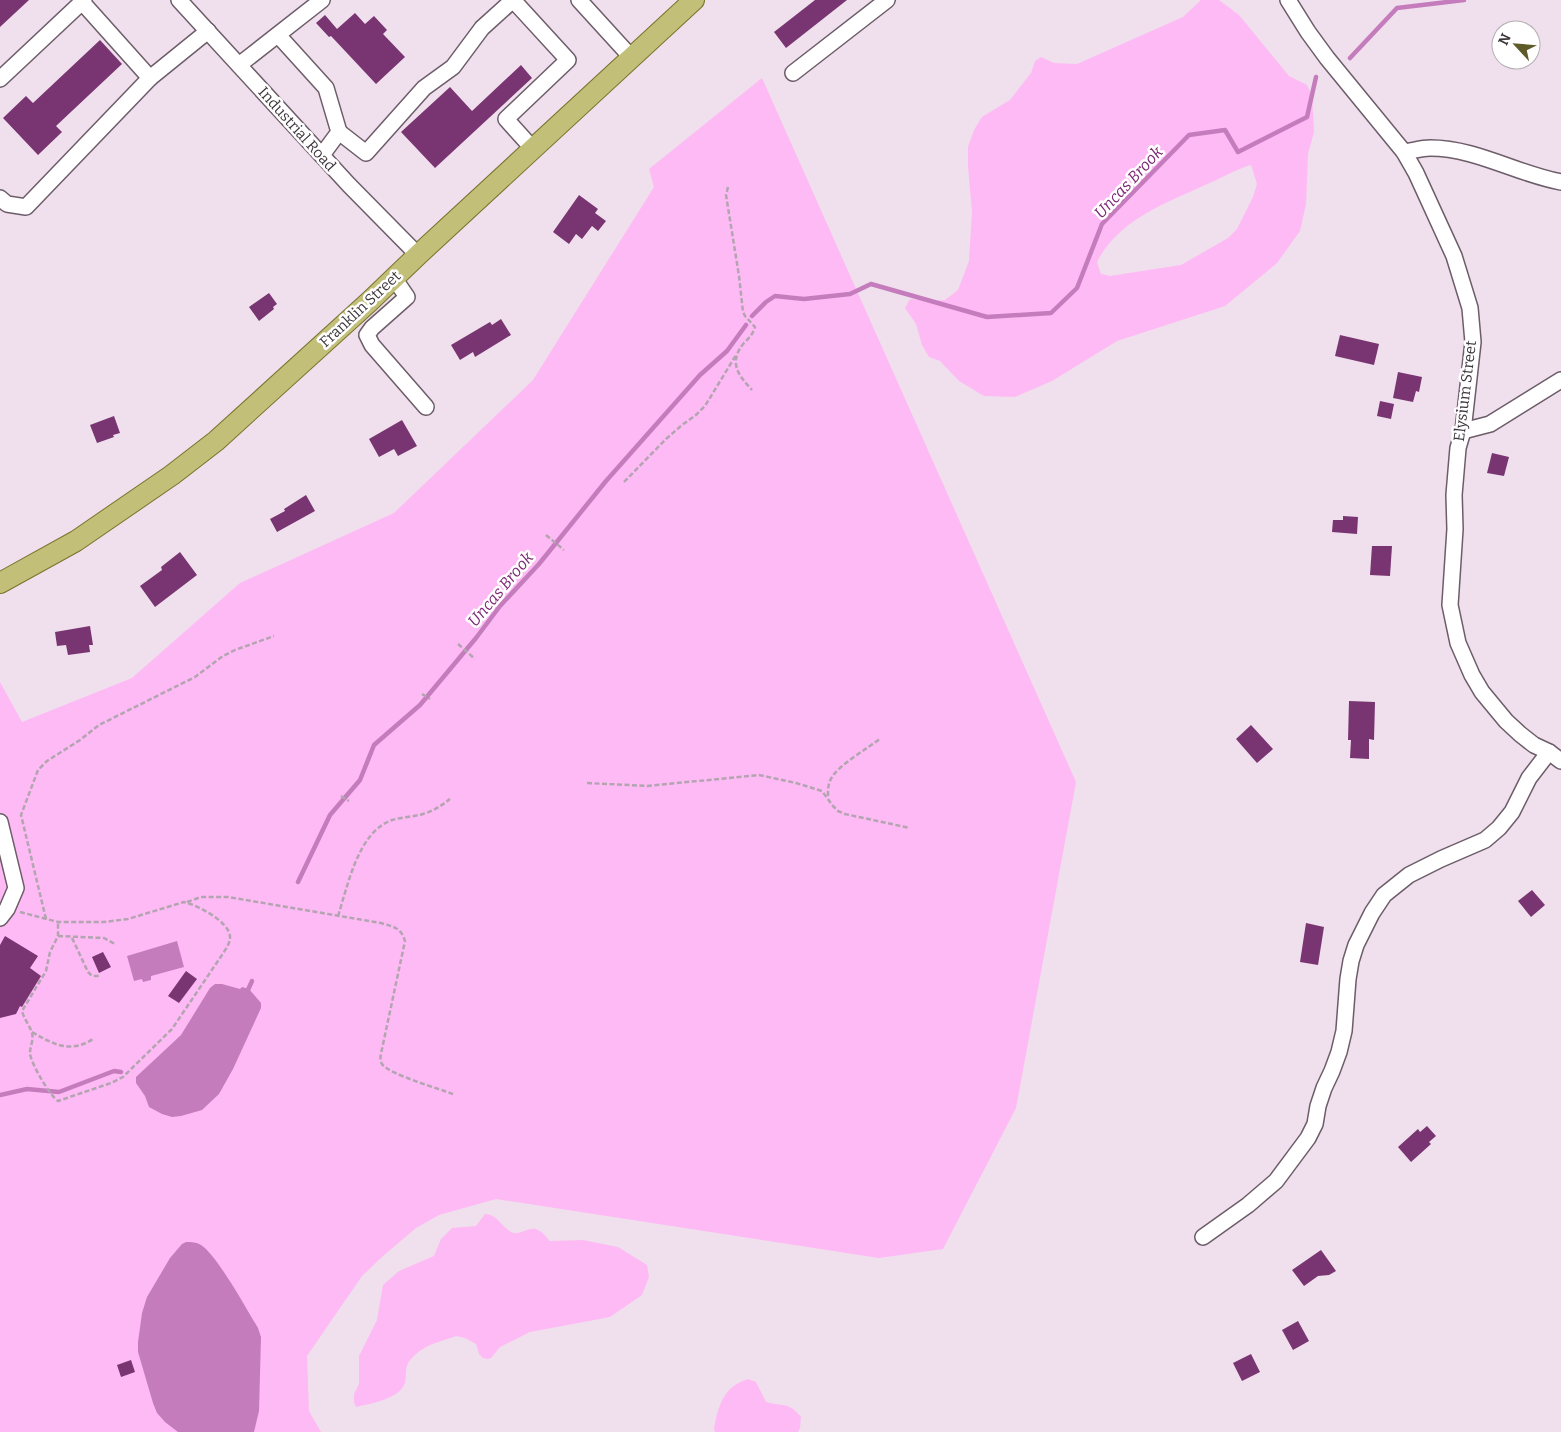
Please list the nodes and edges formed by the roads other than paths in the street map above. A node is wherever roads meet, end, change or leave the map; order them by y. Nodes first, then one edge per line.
1 (179, 0) edge
2 (322, 0) edge
3 (513, 0) edge
4 (579, 0) edge
5 (694, 0) edge
6 (887, 0) edge
7 (1288, 0) edge
8 (83, 1) edge
9 (208, 31) junction
10 (278, 35) junction
11 (631, 57) junction
12 (239, 65) junction
13 (793, 73) dead end
14 (0, 78) edge
15 (150, 78) junction
16 (339, 132) junction
17 (532, 149) junction
18 (1404, 152) junction
19 (322, 155) junction
20 (1561, 182) edge
21 (0, 198) edge
22 (418, 255) junction
23 (394, 278) junction
24 (1561, 380) edge
25 (426, 408) dead end
26 (1463, 431) junction
27 (0, 583) edge
28 (1555, 757) edge
29 (0, 822) edge
30 (4, 913) edge
31 (1204, 1237) dead end

1 - 9 street, Industrial Road
2 - 10 street
3 - 16 street
3 - 17 street
4 - 11 street
5 - 11 main road, Franklin Street
6 - 13 street
7 - 18 street, Elysium Street
8 - 14 street
8 - 15 street
9 - 12 street, Industrial Road
9 - 15 street
10 - 12 street
10 - 16 street
11 - 17 main road, Franklin Street
12 - 19 street, Industrial Road
15 - 21 street
16 - 19 street
17 - 22 main road, Franklin Street
18 - 20 street
18 - 26 street, Elysium Street
19 - 22 street, Industrial Road
22 - 23 main road, Franklin Street
23 - 25 street
23 - 27 main road, Franklin Street
24 - 26 street
26 - 28 street, Elysium Street
28 - 31 street
29 - 30 street

